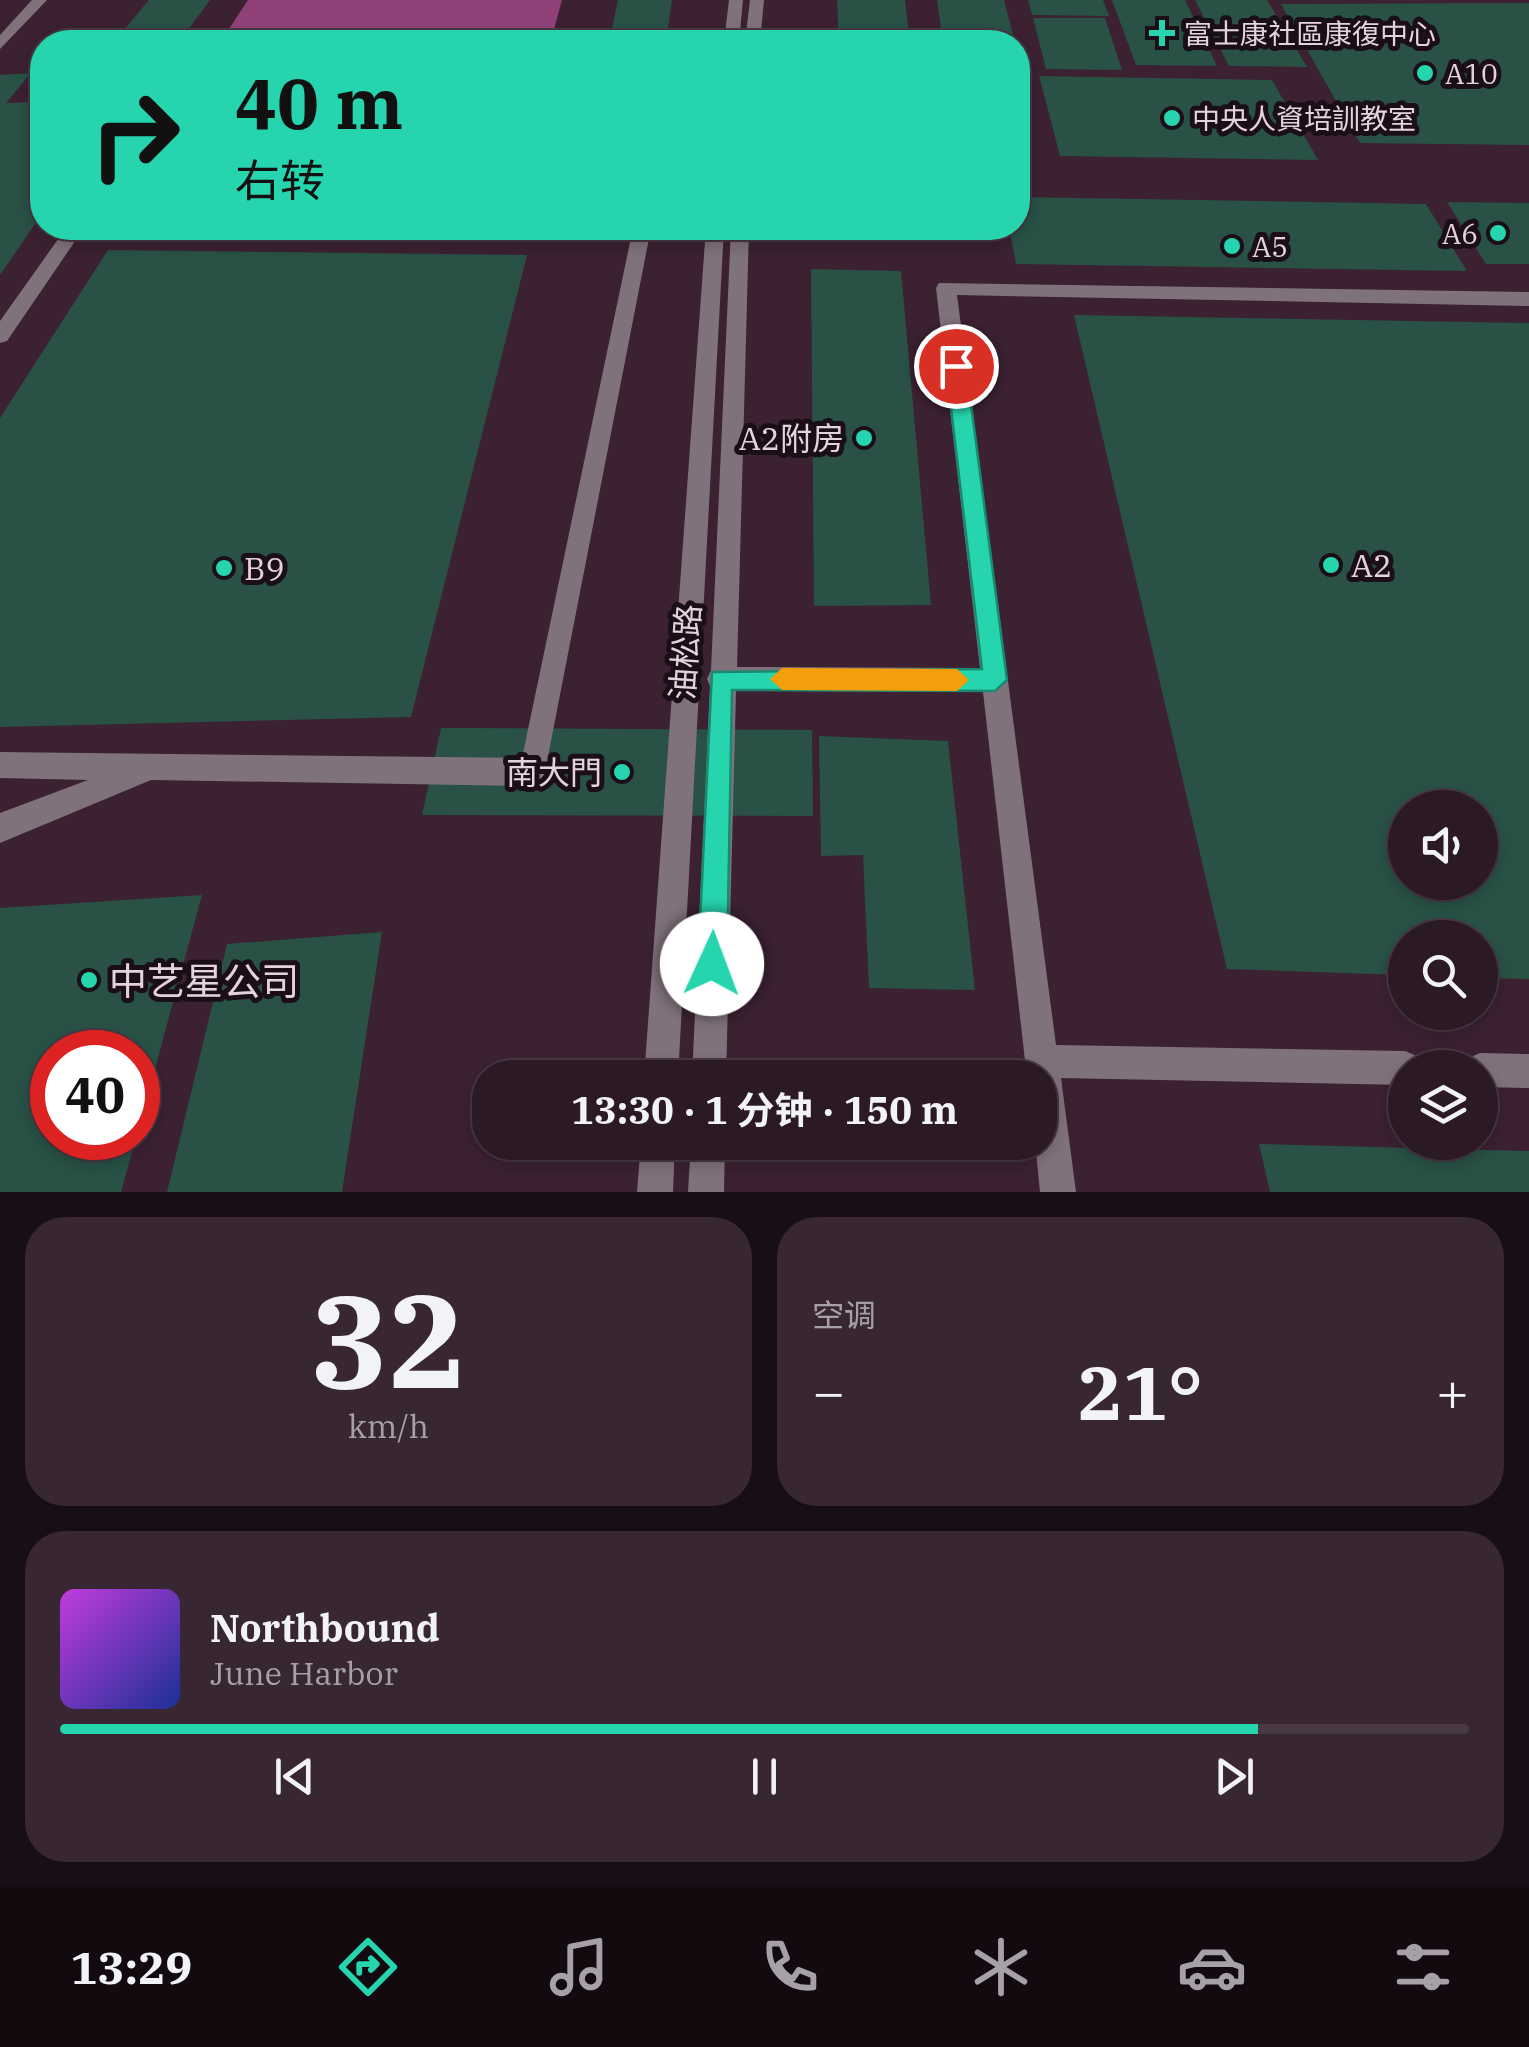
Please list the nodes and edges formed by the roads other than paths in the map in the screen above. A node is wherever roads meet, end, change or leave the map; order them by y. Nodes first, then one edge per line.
1 (40, 0) edge
2 (736, 0) edge
3 (757, 0) edge
4 (733, 30) edge
5 (755, 30) edge
6 (0, 44) edge
7 (67, 240) edge
8 (640, 240) edge
9 (713, 240) edge
10 (739, 240) edge
11 (1529, 298) edge
12 (0, 336) edge
13 (720, 679) junction
14 (995, 680) junction
15 (0, 765) edge
16 (153, 768) junction
17 (0, 828) edge
18 (662, 1060) edge
19 (709, 1060) edge
20 (1042, 1060) edge
21 (1057, 1061) edge
22 (1388, 1068) edge
23 (1498, 1070) edge
24 (1529, 1071) edge
25 (657, 1160) edge
26 (707, 1160) edge
27 (1054, 1160) edge
28 (655, 1192) edge
29 (706, 1192) edge
30 (1058, 1192) edge

1 - 6 street
2 - 4 street
3 - 5 street
7 - 12 street
8 - 16 street
9 - 18 street, 油松路
10 - 13 street, 油松路
11 - 14 street
13 - 14 street
13 - 19 street, 油松路
14 - 20 street
15 - 16 street
16 - 17 street
21 - 22 street
23 - 24 street
25 - 28 street
26 - 29 street
27 - 30 street

